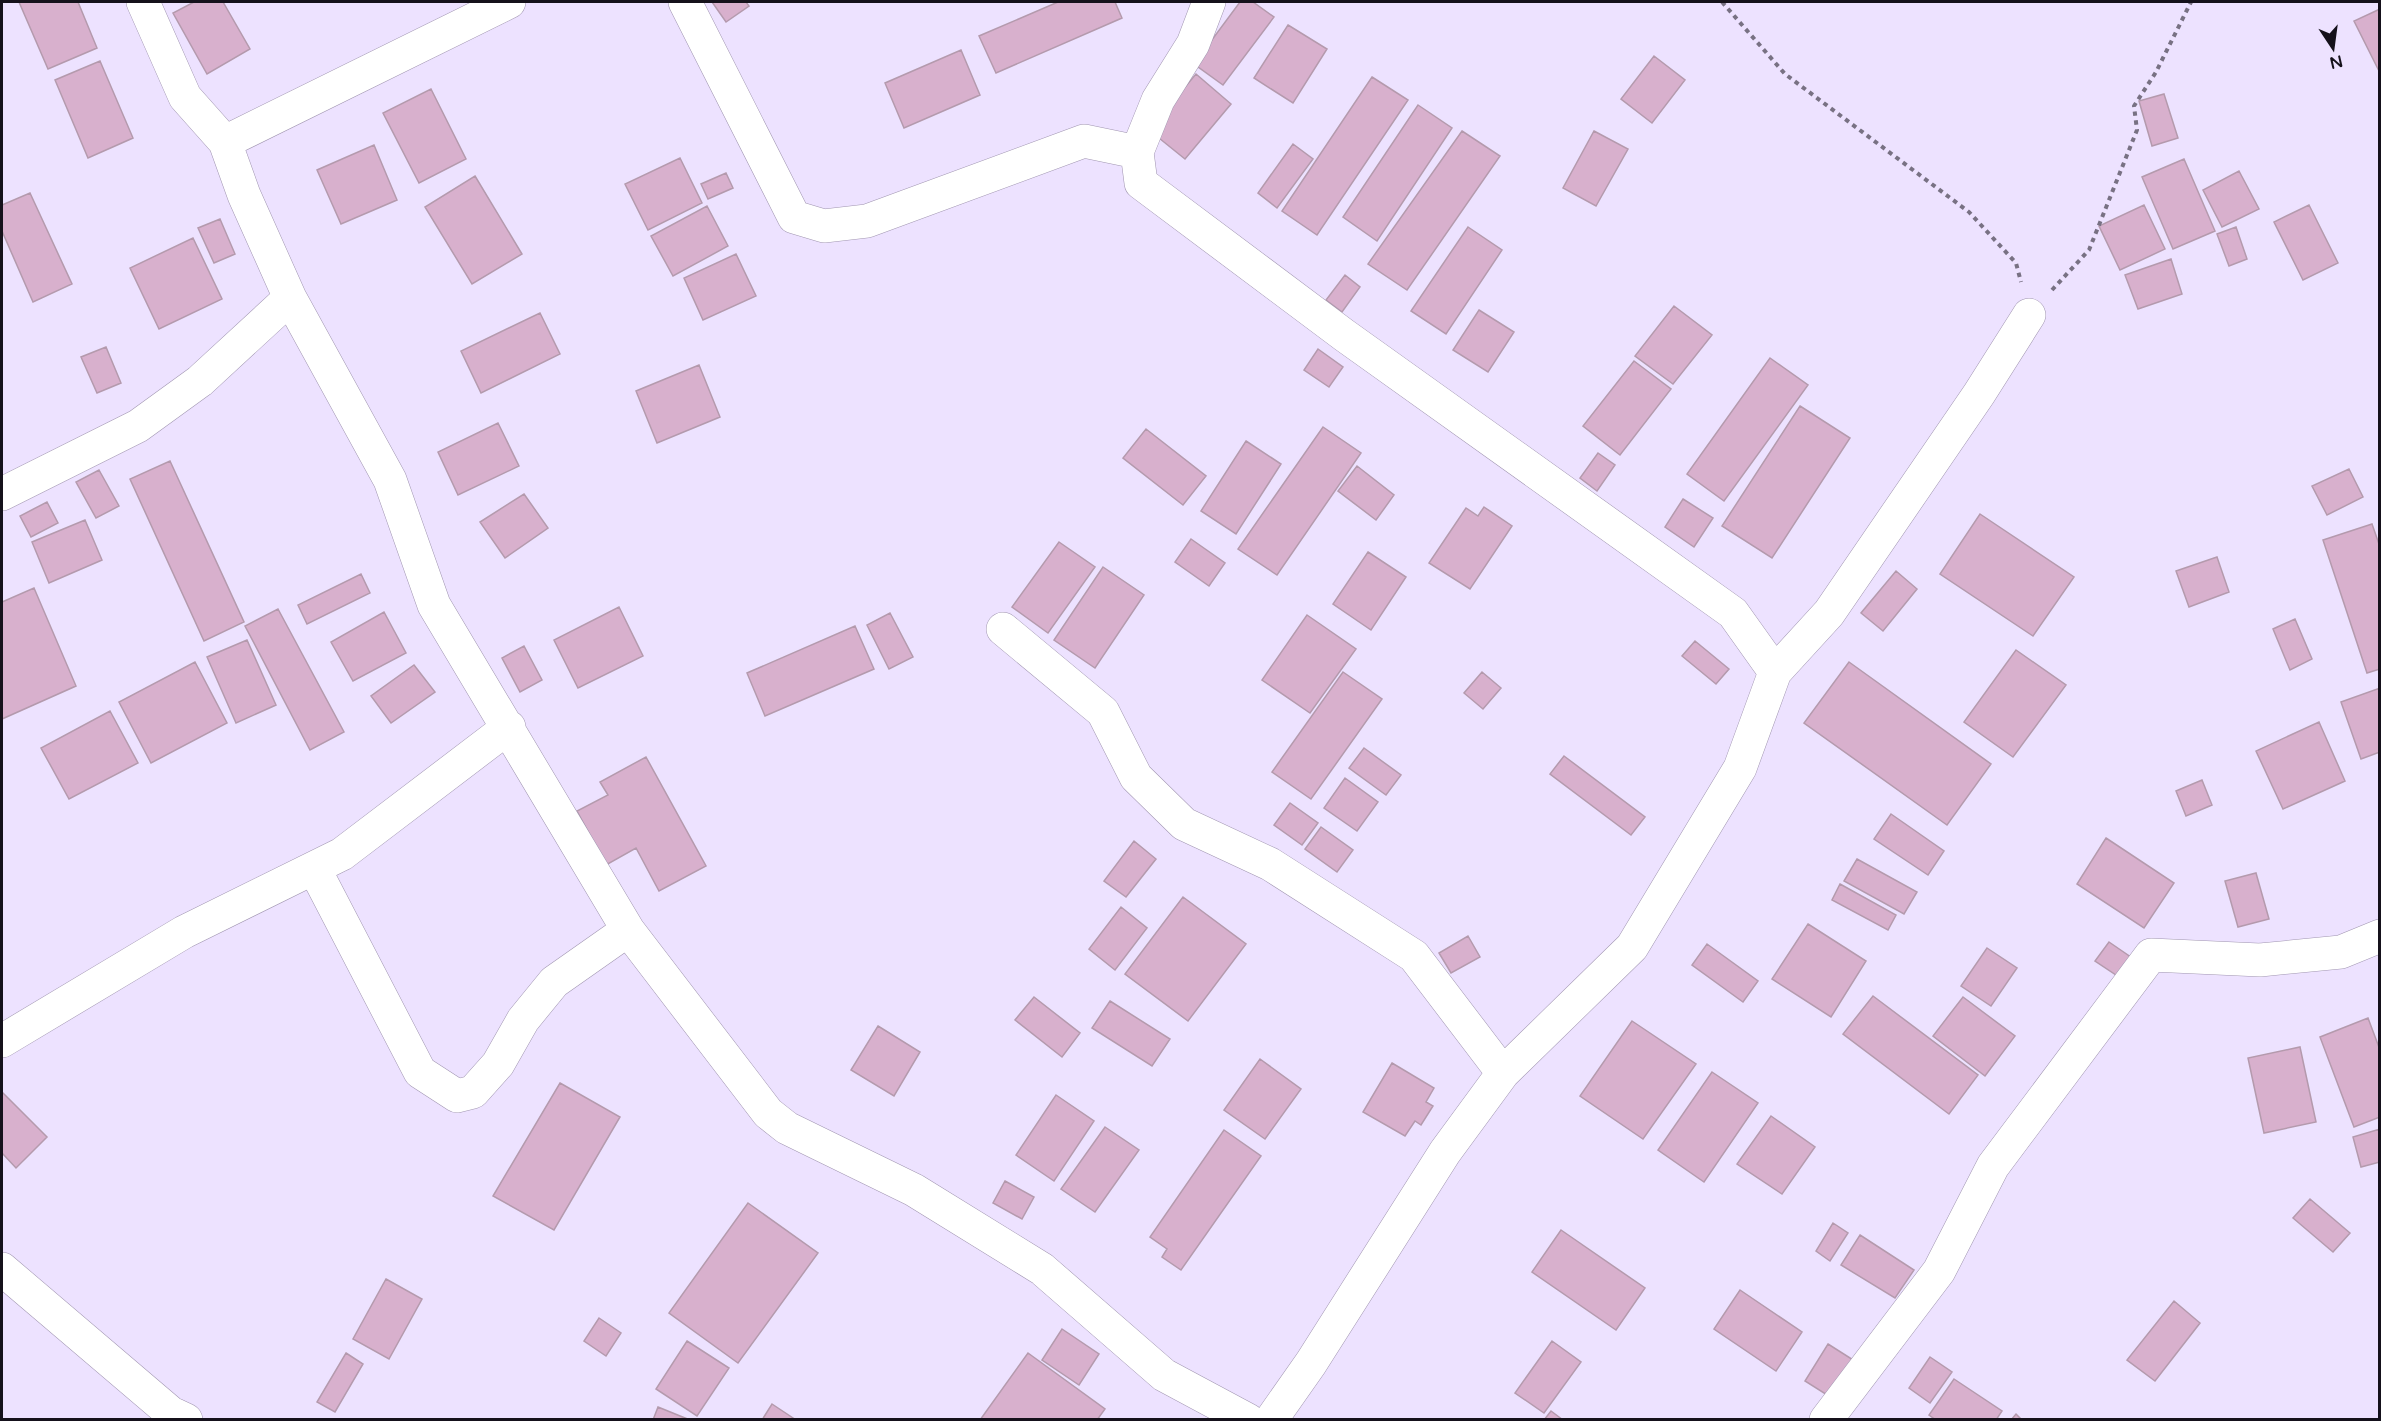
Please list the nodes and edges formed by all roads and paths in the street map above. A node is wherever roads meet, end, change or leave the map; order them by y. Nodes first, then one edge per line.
1 (143, 2) edge
2 (509, 2) edge
3 (686, 2) edge
4 (1209, 2) edge
5 (1722, 2) edge
6 (2191, 2) edge
7 (225, 142) junction
8 (1137, 152) junction
9 (290, 298) junction
10 (2029, 315) junction
11 (2, 494) edge
12 (1003, 629) dead end
13 (1775, 672) junction
14 (509, 728) junction
15 (314, 868) junction
16 (628, 930) junction
17 (2379, 936) edge
18 (2, 1041) edge
19 (1503, 1073) junction
20 (2, 1269) edge
21 (186, 1419) edge
22 (1248, 1419) edge
23 (1271, 1419) edge
24 (1826, 1419) edge

1 - 7 street
2 - 7 street
3 - 8 street
4 - 8 street
5 - 10 path
6 - 10 path
7 - 9 street
8 - 13 street
9 - 11 street
9 - 14 street
10 - 13 street
12 - 19 street
13 - 19 street
14 - 15 street
14 - 16 street
15 - 16 street
15 - 18 street
16 - 22 street
17 - 24 street
19 - 23 street
20 - 21 street

